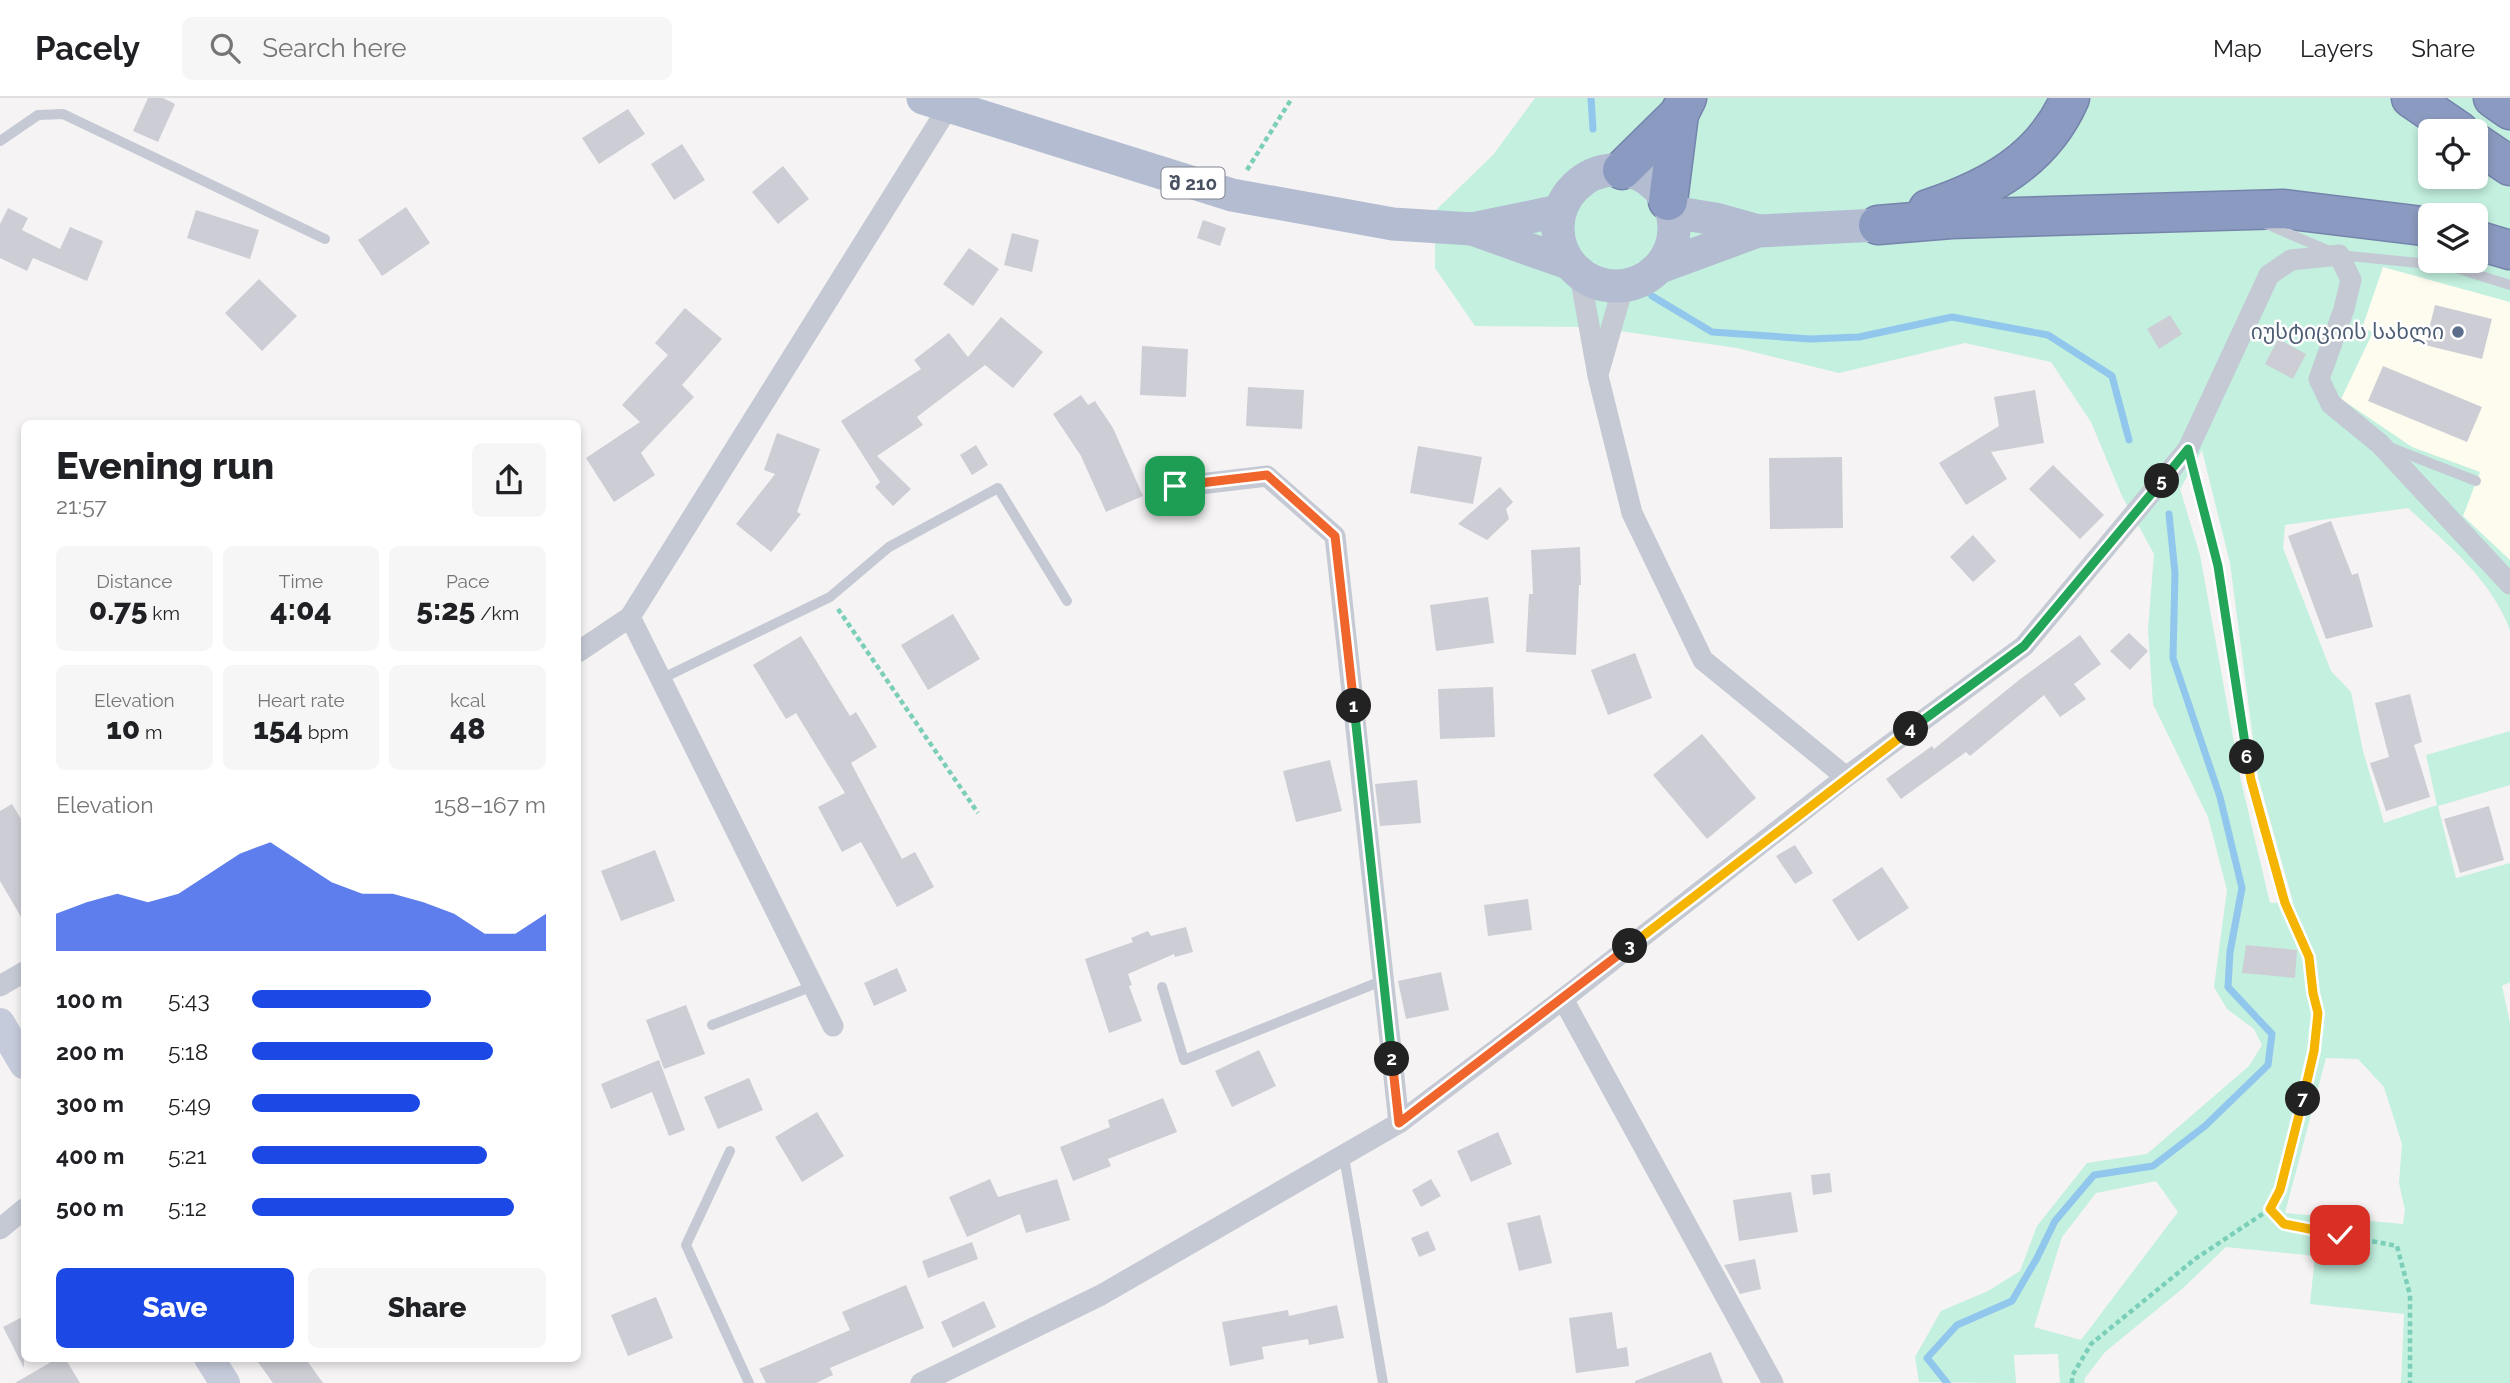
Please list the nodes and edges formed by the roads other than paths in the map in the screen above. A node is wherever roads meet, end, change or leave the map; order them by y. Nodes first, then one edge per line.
1 (2070, 98) edge
2 (2411, 98) edge
3 (2493, 98) edge
4 (936, 102) edge
5 (1683, 106) edge
6 (2510, 110) edge
7 (2442, 119) edge
8 (0, 141) edge
9 (2488, 151) edge
10 (2510, 166) edge
11 (1622, 170) junction
12 (1670, 207) junction
13 (2234, 210) junction
14 (1559, 211) junction
15 (1878, 225) junction
16 (2418, 225) edge
17 (1472, 229) junction
18 (1758, 231) junction
19 (324, 239) dead end
20 (2488, 244) edge
21 (2510, 250) edge
22 (2339, 255) junction
23 (1660, 267) junction
24 (1574, 269) junction
25 (2510, 285) edge
26 (1623, 287) junction
27 (1598, 376) junction
28 (2380, 444) junction
29 (2476, 481) dead end
30 (1175, 486) dead end
31 (2510, 584) edge
32 (1068, 601) dead end
33 (630, 617) junction
34 (581, 650) edge
35 (661, 679) junction
36 (1846, 777) junction
37 (21, 974) edge
38 (1384, 980) junction
39 (0, 986) edge
40 (813, 986) junction
41 (1162, 986) dead end
42 (1563, 999) junction
43 (0, 1023) edge
44 (712, 1025) dead end
45 (833, 1026) dead end
46 (21, 1059) edge
47 (1399, 1123) junction
48 (730, 1151) dead end
49 (1344, 1157) junction
50 (21, 1212) edge
51 (0, 1229) edge
52 (212, 1362) edge
53 (225, 1383) edge
54 (749, 1383) edge
55 (921, 1383) edge
56 (1383, 1383) edge
57 (1773, 1383) edge

1 - 15 highway
2 - 7 highway
3 - 6 highway
4 - 17 main road, შ 210
4 - 33 street
5 - 11 highway
5 - 12 highway
8 - 19 lane
9 - 10 highway
11 - 12 main road
11 - 14 main road
12 - 18 main road
12 - 23 main road
13 - 15 highway
13 - 16 highway
13 - 22 lane
14 - 17 main road, შ 210
14 - 24 main road
15 - 18 main road
17 - 24 main road, შ 210
18 - 23 main road
20 - 21 highway
22 - 25 lane
22 - 28 street
22 - 36 street
23 - 26 main road
24 - 26 main road
24 - 27 street
26 - 27 street
27 - 36 street
28 - 29 lane
28 - 31 street
30 - 38 street
32 - 35 lane
33 - 34 street
33 - 35 street
35 - 40 street
36 - 42 street
37 - 39 street
38 - 41 lane
38 - 47 street
40 - 44 lane
40 - 45 street
42 - 47 street
42 - 57 street
43 - 46 main road
47 - 49 street
48 - 54 lane
49 - 55 street
49 - 56 lane
50 - 51 street
52 - 53 main road

